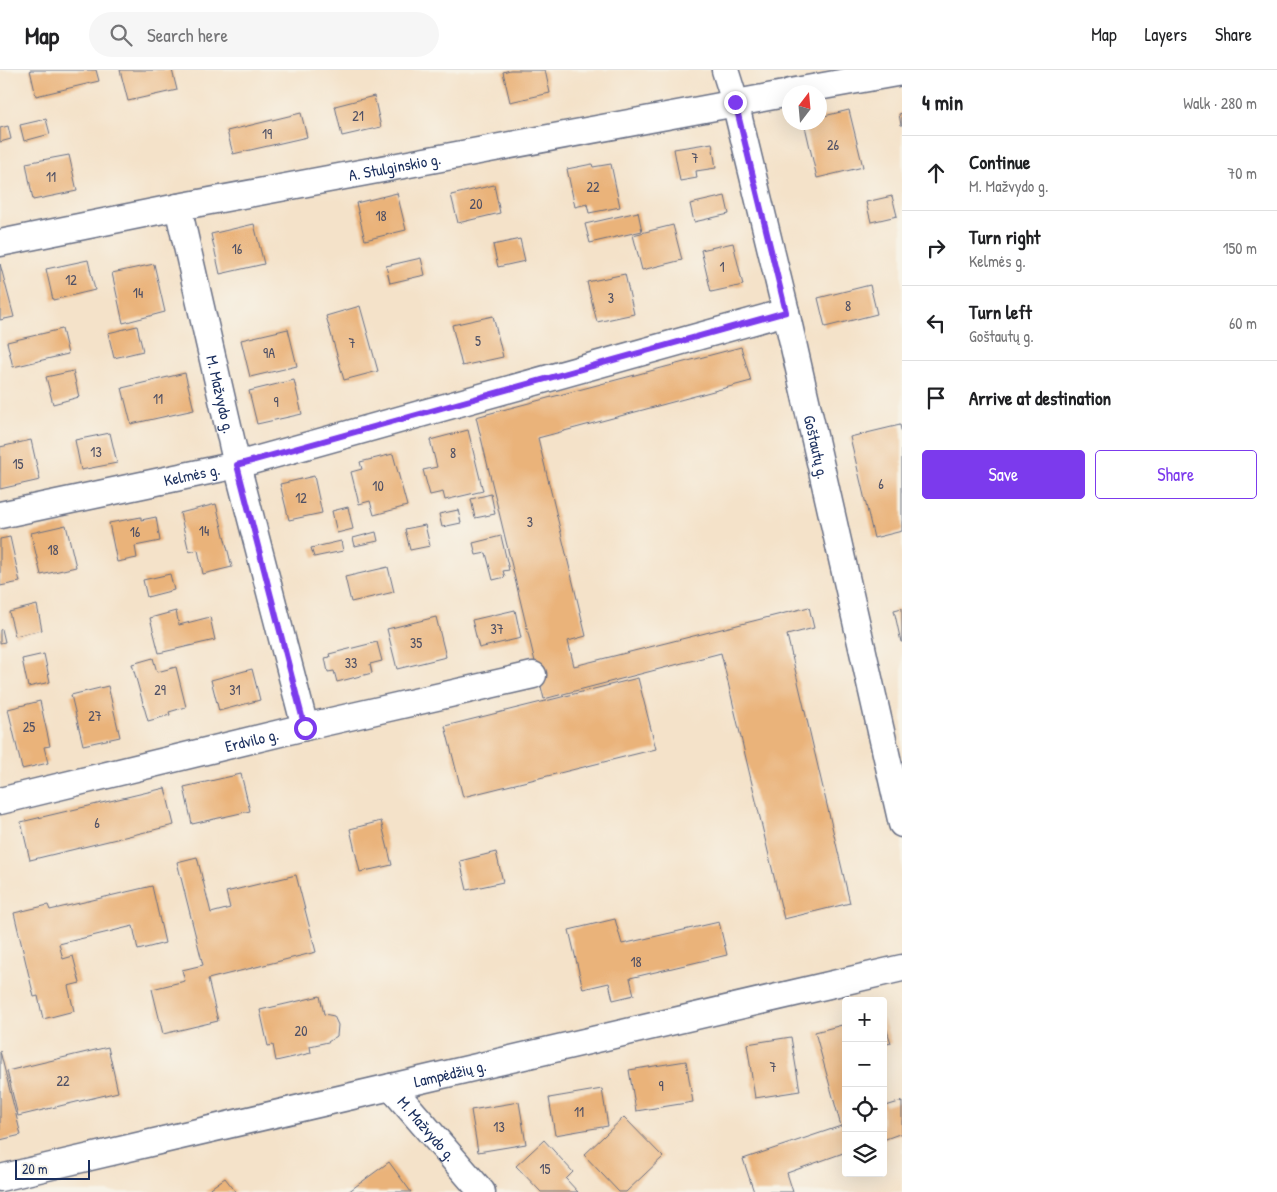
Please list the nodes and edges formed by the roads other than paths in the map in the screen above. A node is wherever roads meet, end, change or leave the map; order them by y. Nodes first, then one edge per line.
1 (725, 70) edge
2 (902, 72) edge
3 (827, 86) edge
4 (782, 94) edge
5 (735, 102) junction
6 (178, 208) junction
7 (0, 243) edge
8 (786, 312) junction
9 (237, 465) junction
10 (0, 514) edge
11 (534, 675) dead end
12 (305, 728) junction
13 (0, 801) edge
14 (902, 824) edge
15 (902, 968) edge
16 (391, 1087) junction
17 (0, 1178) edge
18 (482, 1192) edge

1 - 5 street, Goštautų g.
2 - 3 street, A. Stulginskio g.
4 - 5 street, A. Stulginskio g.
5 - 6 street, A. Stulginskio g.
5 - 8 street, Goštautų g.
6 - 7 street, A. Stulginskio g.
6 - 9 street, M. Mažvydo g.
8 - 9 street, Kelmės g.
8 - 14 street, Goštautų g.
9 - 10 street, Kelmės g.
9 - 12 street, M. Mažvydo g.
11 - 12 street, Erdvilo g.
12 - 13 street, Erdvilo g.
15 - 16 street, Lampėdžių g.
16 - 17 street, Lampėdžių g.
16 - 18 street, M. Mažvydo g.

